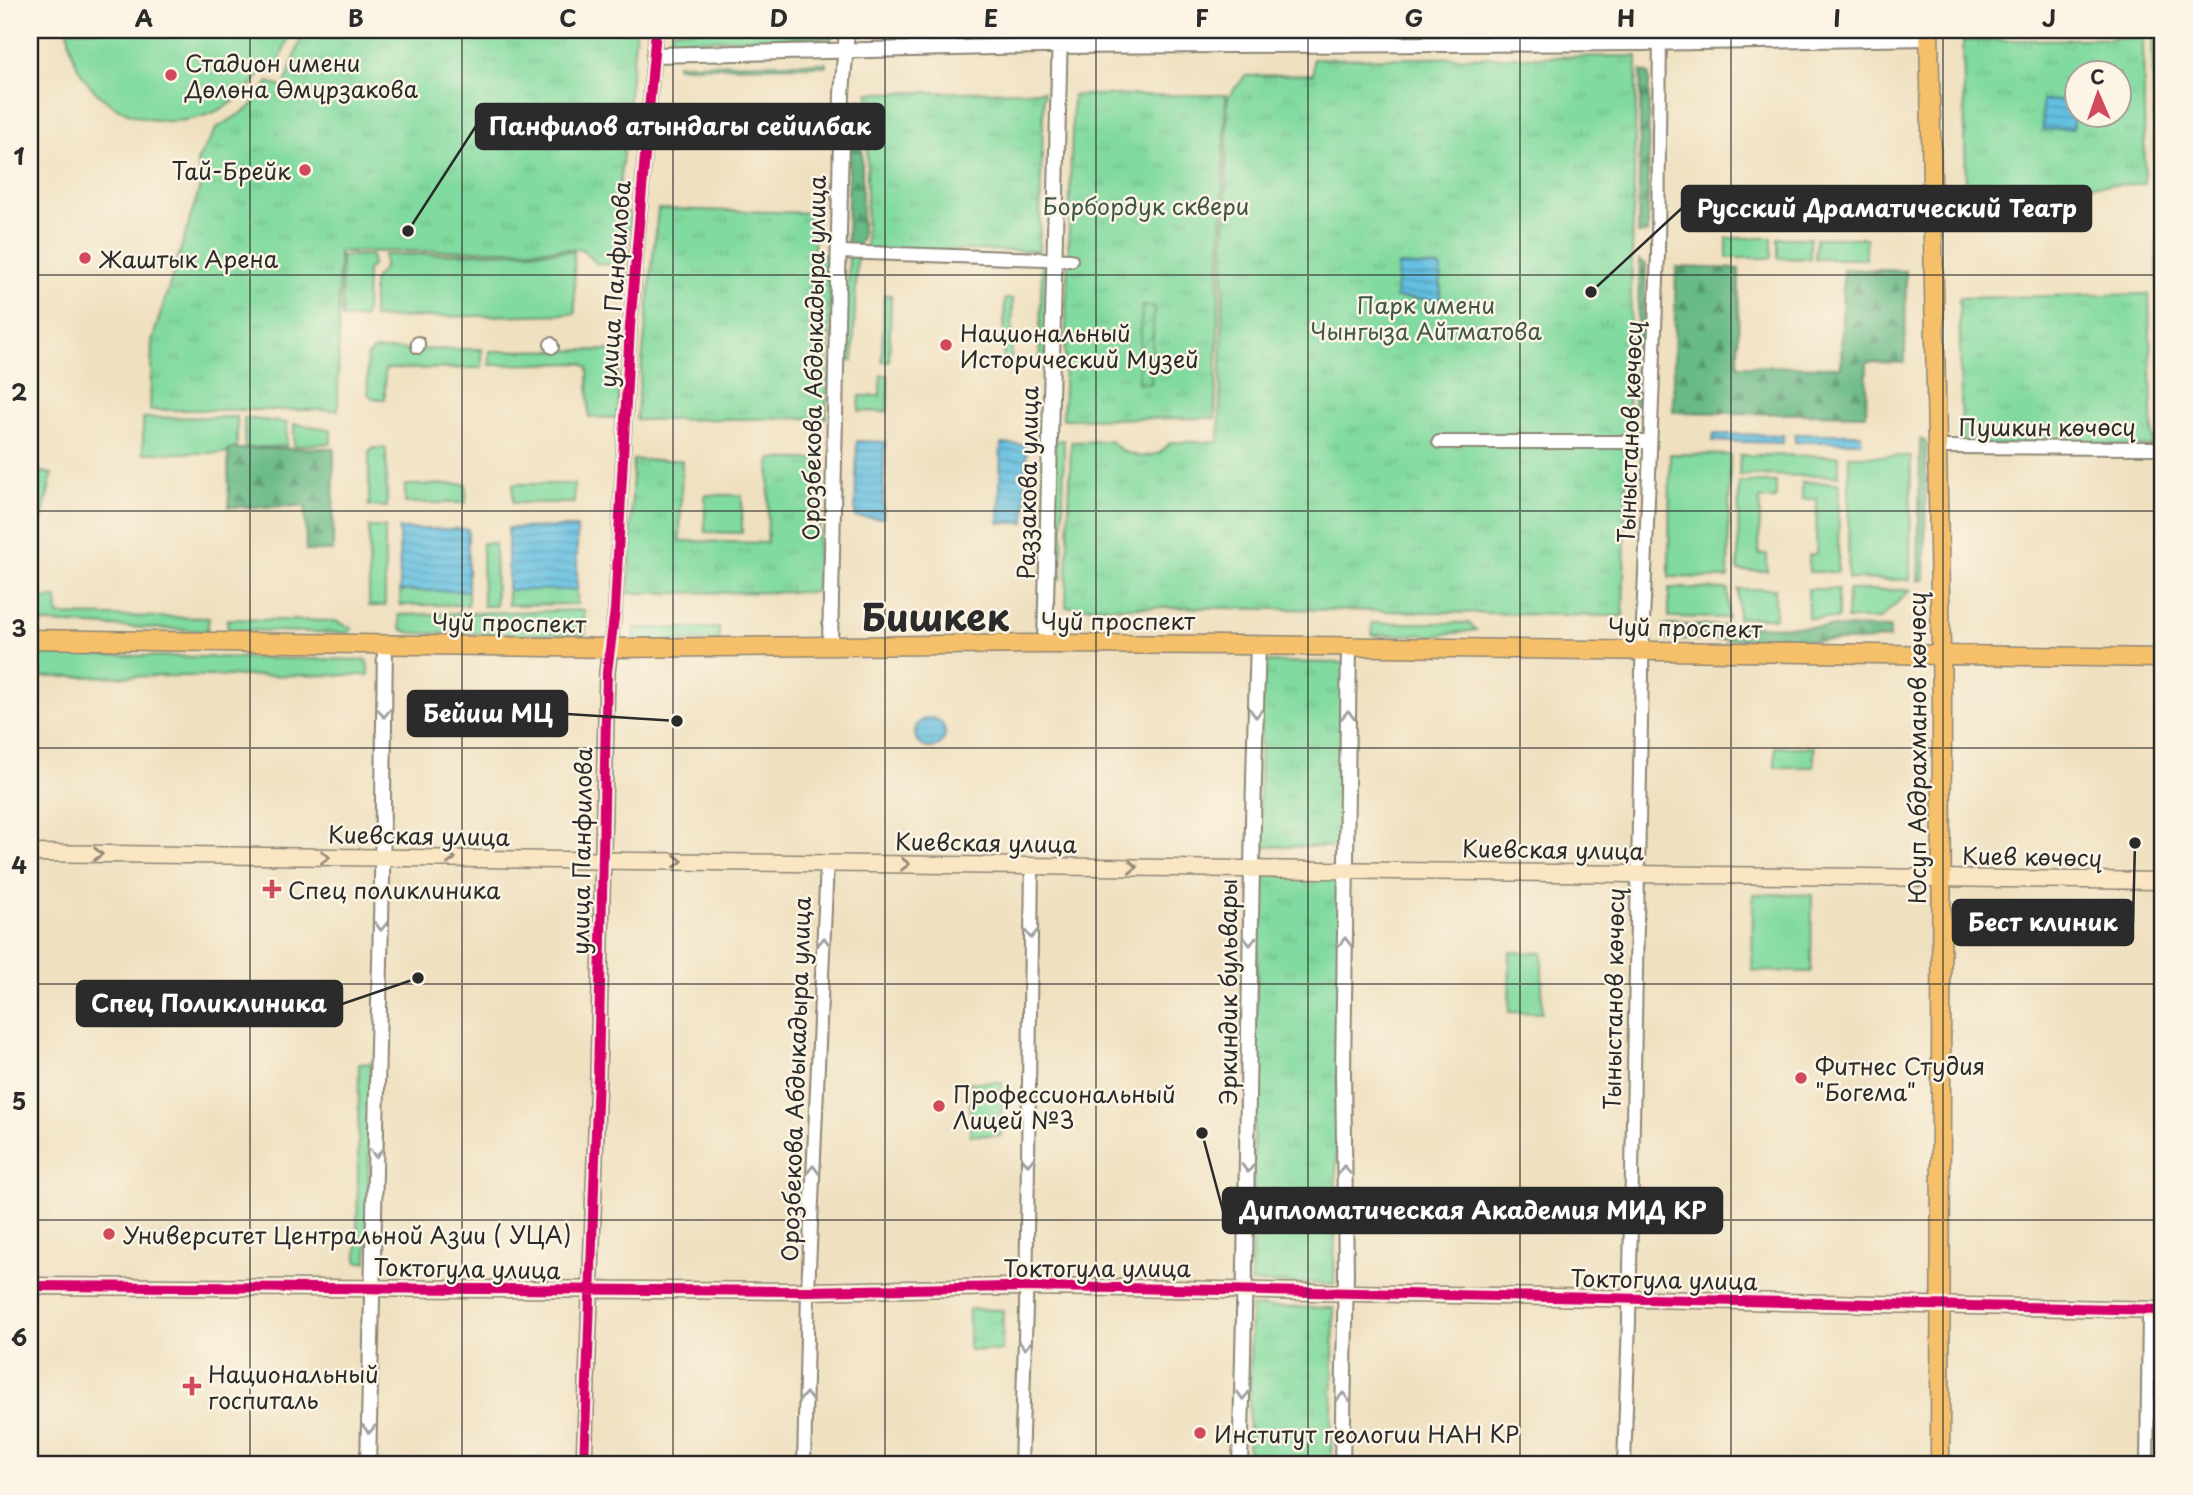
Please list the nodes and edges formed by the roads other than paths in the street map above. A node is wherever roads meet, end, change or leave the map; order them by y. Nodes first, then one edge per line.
1 (656, 30) edge
2 (847, 30) edge
3 (1060, 30) edge
4 (1929, 34) edge
5 (1371, 36) edge
6 (1660, 36) edge
7 (1278, 37) edge
8 (1060, 46) junction
9 (846, 50) junction
10 (654, 55) junction
11 (839, 252) junction
12 (1055, 259) junction
13 (1071, 260) dead end
14 (1439, 442) dead end
15 (1649, 442) junction
16 (1938, 447) junction
17 (2155, 448) dead end
18 (30, 639) edge
19 (1045, 644) junction
20 (385, 645) junction
21 (830, 645) junction
22 (1258, 645) junction
23 (1349, 646) junction
24 (610, 648) junction
25 (1642, 652) junction
26 (1941, 654) junction
27 (2163, 658) edge
28 (30, 853) edge
29 (382, 857) junction
30 (602, 860) junction
31 (827, 863) junction
32 (1032, 865) junction
33 (1251, 868) junction
34 (1346, 869) junction
35 (1637, 873) junction
36 (1941, 877) junction
37 (2163, 881) edge
38 (30, 1286) edge
39 (1026, 1287) junction
40 (373, 1288) junction
41 (589, 1290) junction
42 (1246, 1290) junction
43 (808, 1291) junction
44 (1345, 1293) junction
45 (1629, 1299) junction
46 (1940, 1306) junction
47 (2156, 1310) edge
48 (368, 1465) edge
49 (584, 1465) edge
50 (804, 1465) edge
51 (1021, 1465) edge
52 (1240, 1465) edge
53 (1342, 1465) edge
54 (1624, 1465) edge
55 (1940, 1465) edge
56 (2147, 1465) edge

1 - 10 street, улица Панфилова
2 - 9 street, Орозбекова Абдыкадыра улица
3 - 8 street, Раззакова улица
4 - 6 street
4 - 16 main road, Юсуп Абдрахманов көчөсү
5 - 6 street
5 - 7 street
6 - 15 street, Тыныстанов көчөсү
7 - 8 street
8 - 9 street
8 - 12 street, Раззакова улица
9 - 10 street
9 - 11 street, Орозбекова Абдыкадыра улица
10 - 24 street, улица Панфилова
11 - 12 street
11 - 21 street, Орозбекова Абдыкадыра улица
12 - 13 street
12 - 19 street, Раззакова улица
14 - 15 street
15 - 25 street, Тыныстанов көчөсү
16 - 17 street, Пушкин көчөсү
16 - 26 main road, Юсуп Абдрахманов көчөсү
18 - 20 main road, Чуй проспект
19 - 21 main road, Чуй проспект
19 - 22 main road, Чуй проспект
20 - 24 main road, Чуй проспект
20 -> 29 street
21 - 24 main road, Чуй проспект
22 - 23 main road, Чуй проспект
22 -> 33 street, Эркиндик бульвары
23 - 25 main road, Чуй проспект
34 -> 23 street
24 - 30 street, улица Панфилова
25 - 26 main road, Чуй проспект
25 - 35 street, Тыныстанов көчөсү
26 - 27 main road, Чуй проспект
26 - 36 main road, Юсуп Абдрахманов көчөсү
28 -> 29 main road, Киевская улица
29 -> 30 main road, Киевская улица
29 -> 40 street
30 -> 31 main road, Киевская улица
30 - 41 street, улица Панфилова
31 -> 32 main road, Киевская улица
43 -> 31 street, Орозбекова Абдыкадыра улица
32 -> 33 main road, Киевская улица
32 -> 39 street
33 - 34 main road, Киевская улица
33 -> 42 street, Эркиндик бульвары
34 - 35 main road, Киевская улица
44 -> 34 street
35 - 36 main road, Киевская улица
35 - 45 street, Тыныстанов көчөсү
36 - 37 main road, Киев көчөсү
36 - 46 main road, Юсуп Абдрахманов көчөсү
38 - 40 main road, Токтогула улица
39 - 42 main road, Токтогула улица
39 - 43 main road, Токтогула улица
39 -> 51 street
40 - 41 main road, Токтогула улица
40 -> 48 street
41 - 43 main road, Токтогула улица
41 - 49 street, улица Панфилова
42 - 44 main road, Токтогула улица
42 -> 52 street, Эркиндик бульвары
50 -> 43 street, Орозбекова Абдыкадыра улица
44 - 45 main road, Токтогула улица
53 -> 44 street
45 - 46 main road, Токтогула улица
45 - 54 street, Тыныстанов көчөсү
46 - 47 main road, Токтогула улица
46 - 55 main road, Юсуп Абдрахманов көчөсү
47 - 56 street

